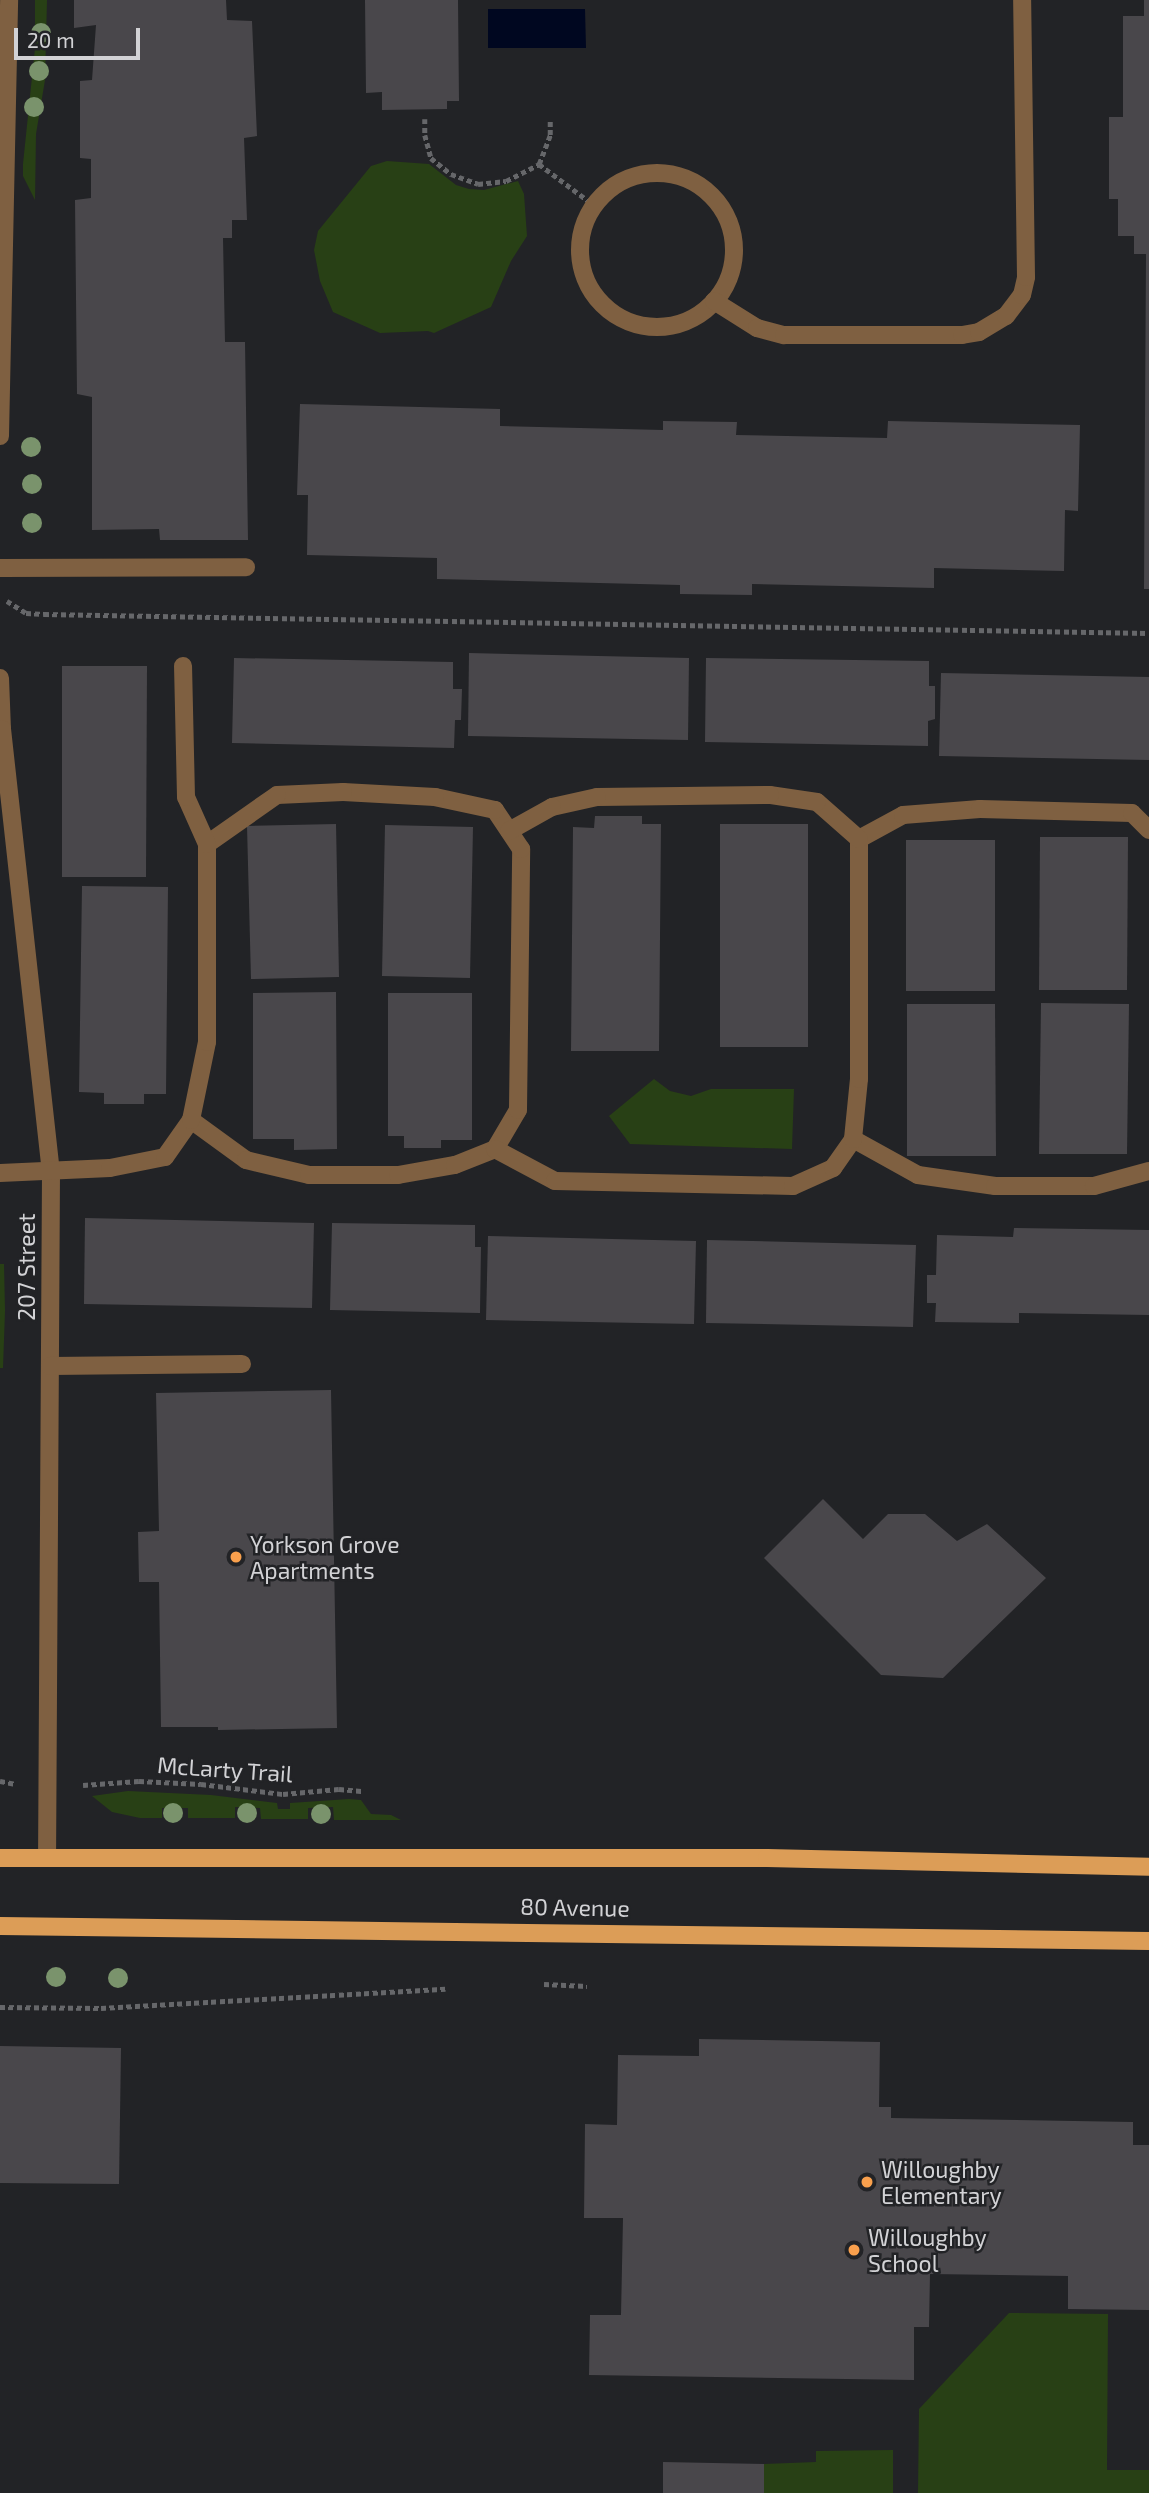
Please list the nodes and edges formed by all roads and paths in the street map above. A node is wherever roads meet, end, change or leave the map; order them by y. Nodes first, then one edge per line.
1 (1022, 0) edge
2 (6, 6) edge
3 (425, 119) dead end
4 (550, 119) dead end
5 (539, 164) junction
6 (594, 205) junction
7 (714, 301) junction
8 (0, 436) edge
9 (246, 567) dead end
10 (0, 568) edge
11 (0, 596) edge
12 (1149, 633) edge
13 (183, 666) dead end
14 (0, 678) edge
15 (1148, 828) edge
16 (509, 831) junction
17 (859, 839) junction
18 (207, 844) junction
19 (191, 1121) junction
20 (853, 1139) junction
21 (495, 1149) junction
22 (0, 1173) edge
23 (51, 1173) junction
24 (1148, 1173) edge
25 (242, 1364) dead end
26 (50, 1366) junction
27 (0, 1781) edge
28 (16, 1784) dead end
29 (83, 1785) dead end
30 (364, 1791) dead end
31 (0, 1858) edge
32 (47, 1858) junction
33 (1149, 1867) edge
34 (0, 1926) edge
35 (1149, 1941) edge
36 (544, 1984) dead end
37 (587, 1986) dead end
38 (445, 1989) dead end
39 (0, 2007) edge

1 - 7 street
2 - 8 street
3 - 5 path
4 - 5 path
5 - 6 path
6 - 7 street
6 - 7 street
9 - 10 street
11 - 12 path
13 - 18 street
14 - 23 street, 207 Street
15 - 17 street
16 - 17 street
16 - 18 street
16 - 21 street
17 - 20 street
18 - 19 street
19 - 21 street
19 - 23 street
20 - 21 street
20 - 24 street
22 - 23 street
23 - 26 street, 207 Street
25 - 26 street
26 - 32 street, 207 Street
27 - 28 path
29 - 30 path, McLarty Trail
31 - 32 main road, 80 Avenue
32 - 33 main road, 80 Avenue
34 - 35 main road, 80 Avenue
36 - 37 path
38 - 39 path

